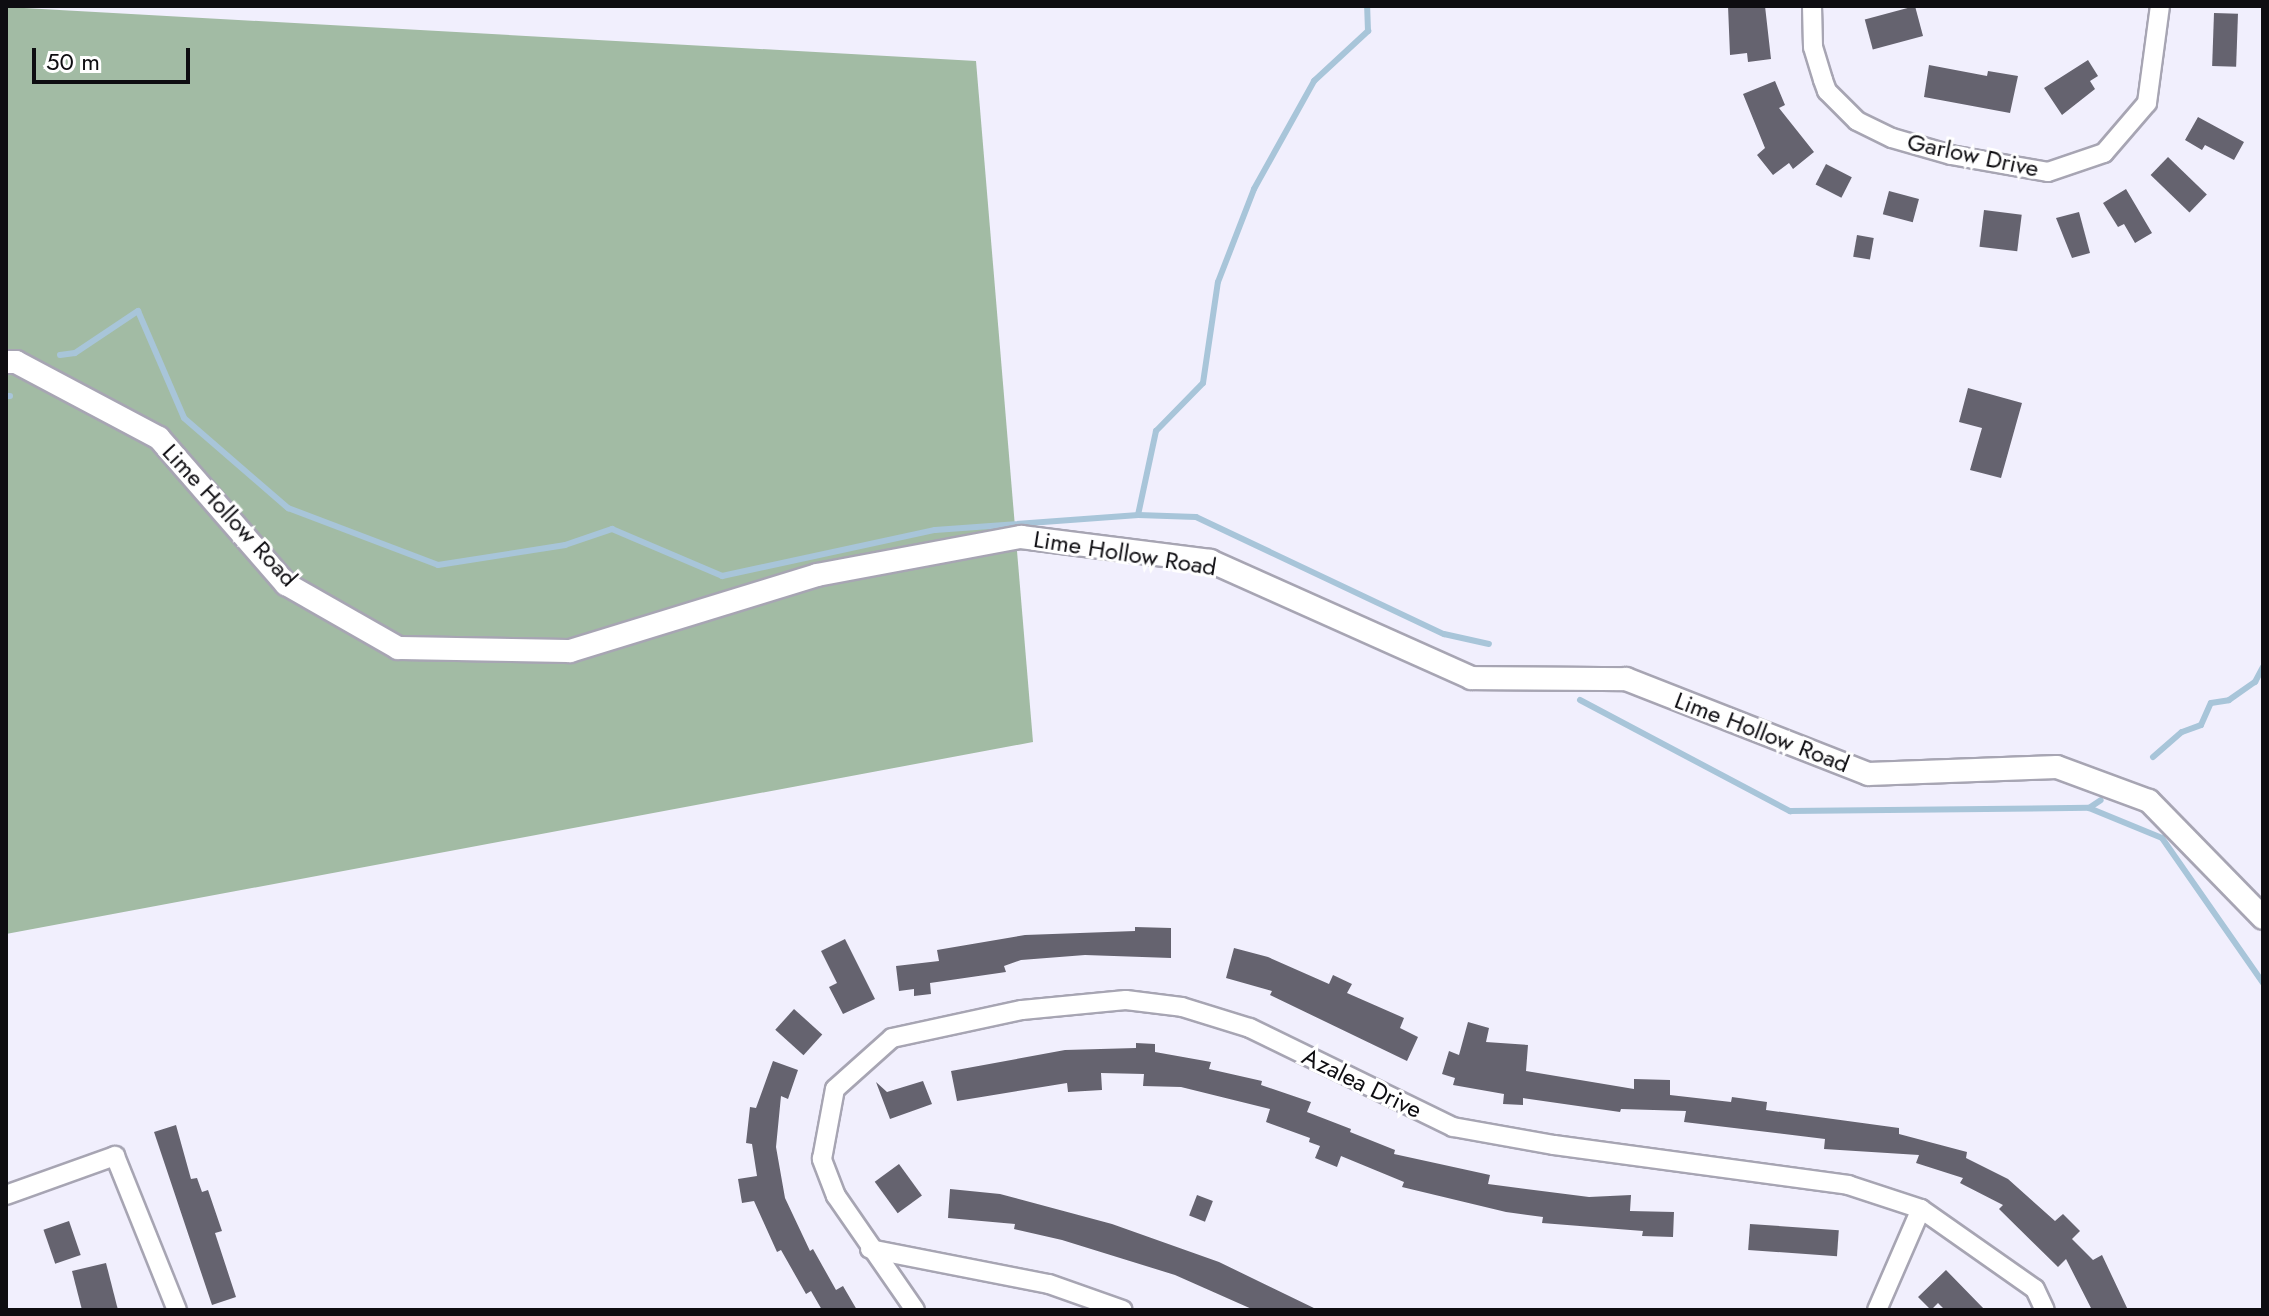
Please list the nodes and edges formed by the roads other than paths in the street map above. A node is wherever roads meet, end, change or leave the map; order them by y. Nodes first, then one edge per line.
1 (1812, 6) edge
2 (2160, 6) edge
3 (6, 362) edge
4 (2263, 918) edge
5 (6, 1195) edge
6 (1921, 1209) junction
7 (870, 1249) junction
8 (177, 1310) edge
9 (915, 1310) edge
10 (1123, 1310) edge
11 (1877, 1310) edge
12 (2045, 1310) edge

1 - 2 street, Garlow Drive
3 - 4 street, Lime Hollow Road
5 - 8 street
6 - 7 street, Azalea Drive
6 - 11 street
6 - 12 street, Azalea Drive
7 - 9 street, Azalea Drive
7 - 10 street

